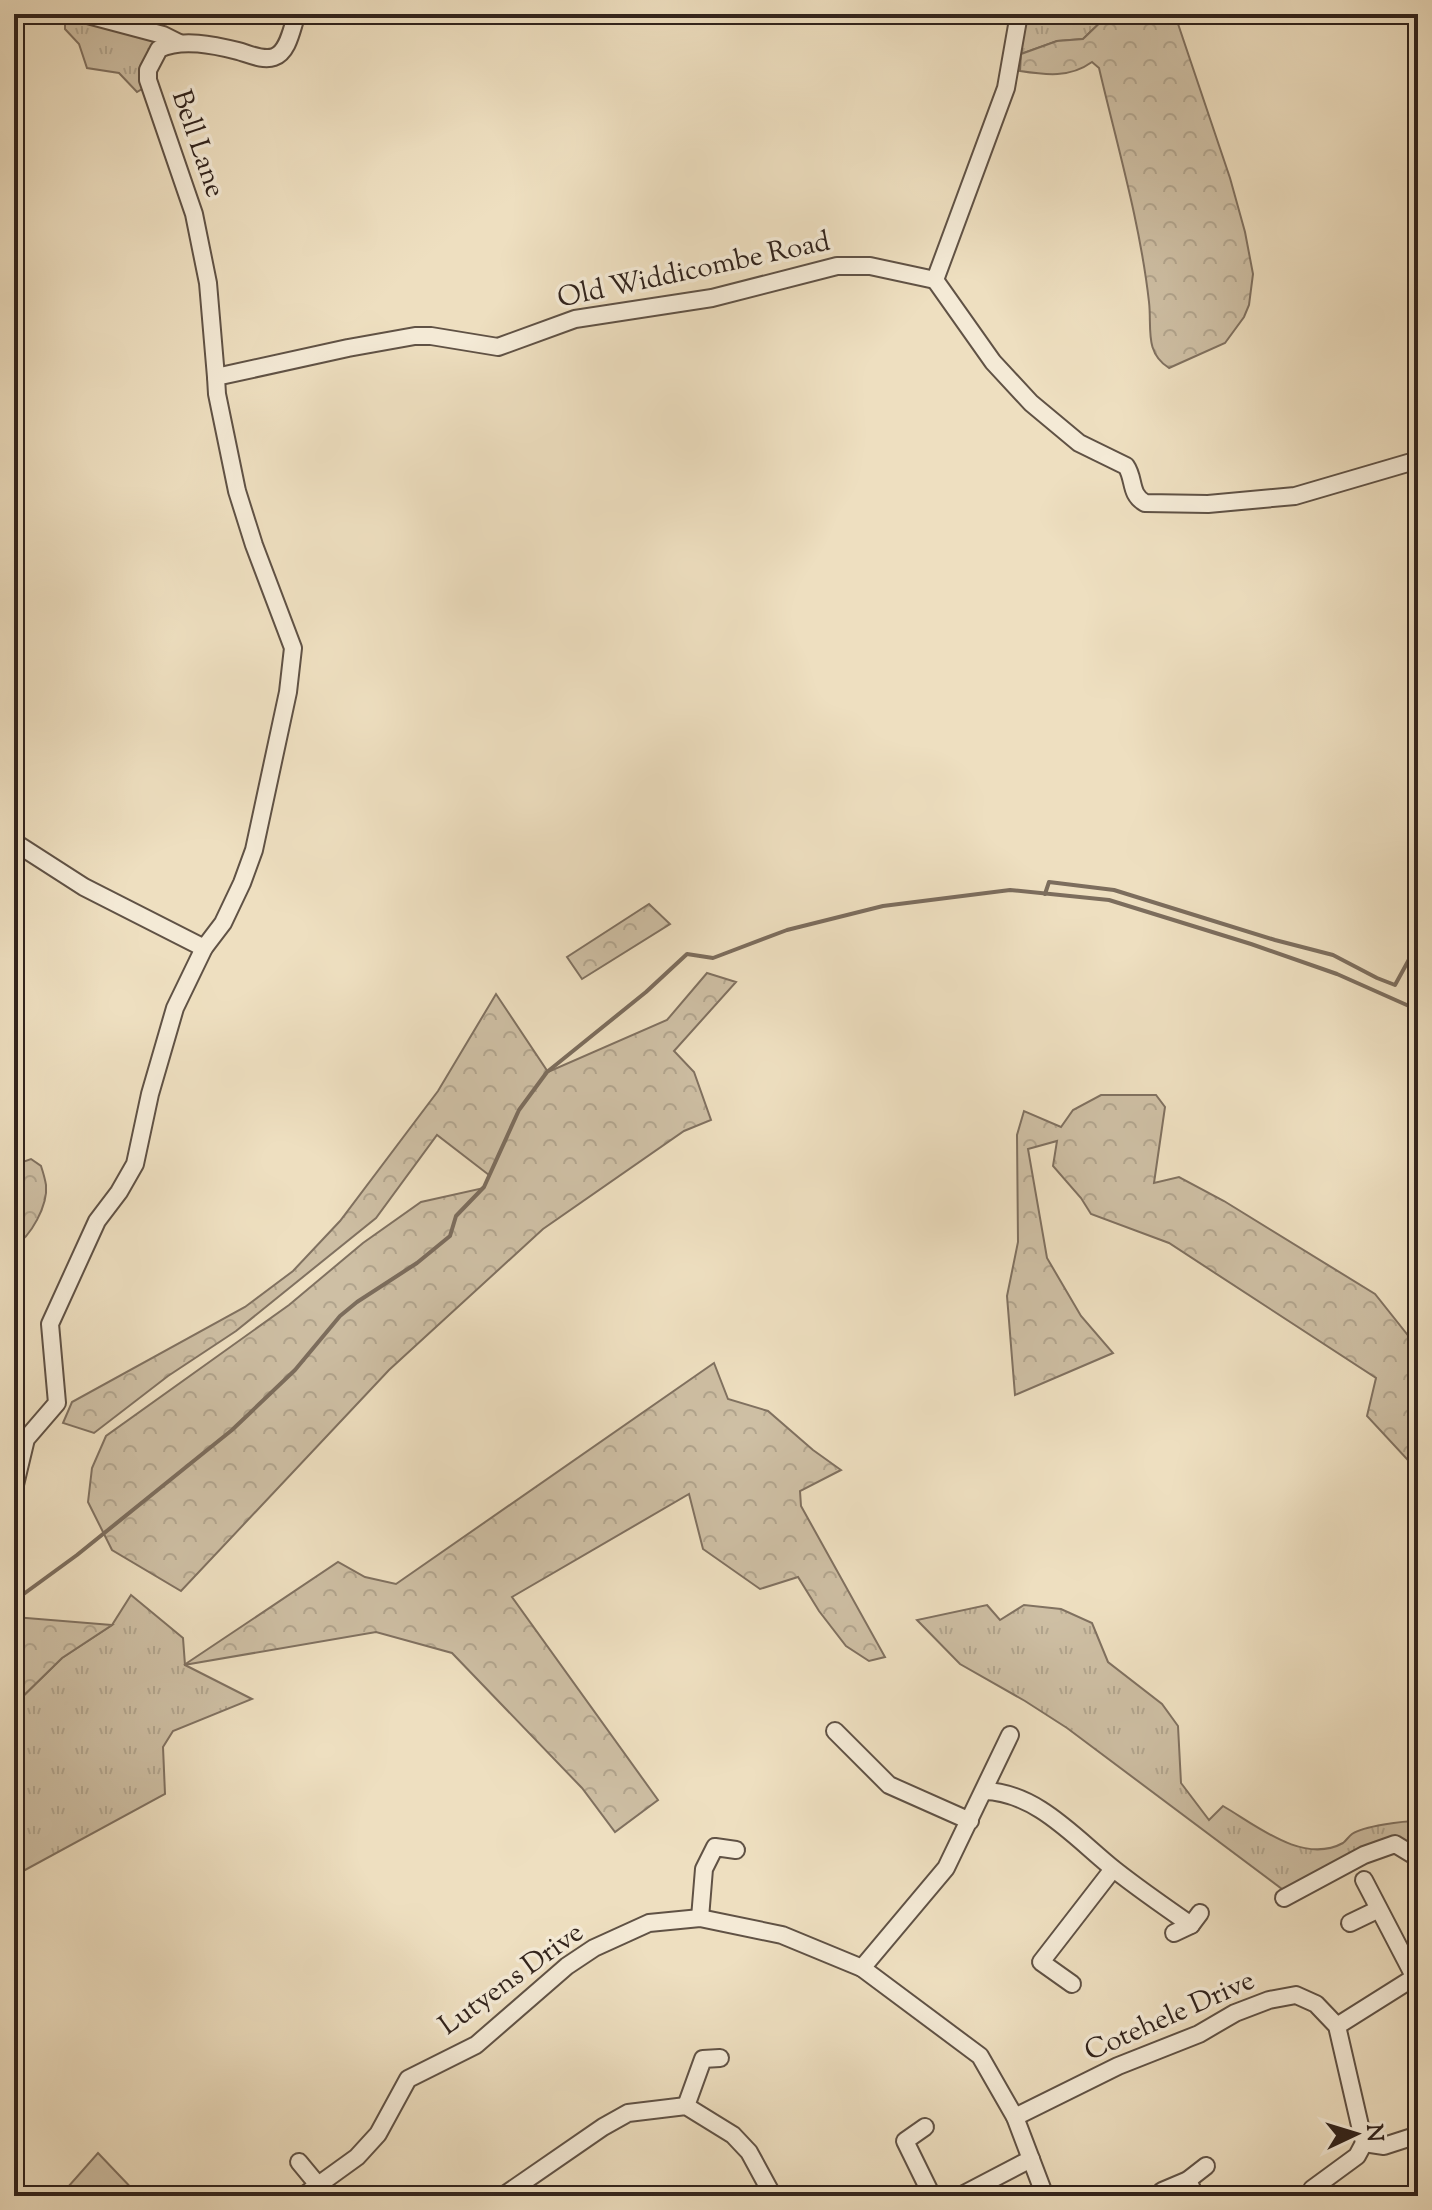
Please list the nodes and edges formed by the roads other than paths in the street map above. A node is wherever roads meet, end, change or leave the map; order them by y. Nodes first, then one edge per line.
1 (84, 14) edge
2 (297, 14) edge
3 (1019, 14) edge
4 (179, 43) junction
5 (935, 280) junction
6 (216, 377) junction
7 (1418, 460) edge
8 (14, 842) edge
9 (204, 948) junction
10 (14, 1489) edge
11 (835, 1731) dead end
12 (1010, 1735) dead end
13 (984, 1791) junction
14 (970, 1821) junction
15 (708, 1830) dead end
16 (715, 1847) junction
17 (736, 1850) dead end
18 (1418, 1858) edge
19 (1113, 1869) junction
20 (1364, 1880) dead end
21 (1284, 1898) dead end
22 (1377, 1910) junction
23 (700, 1918) junction
24 (1350, 1923) dead end
25 (1174, 1933) dead end
26 (862, 1968) junction
27 (1416, 1976) edge
28 (1072, 1984) dead end
29 (1337, 2026) junction
30 (705, 2054) dead end
31 (686, 2106) junction
32 (1015, 2117) junction
33 (925, 2127) dead end
34 (1418, 2135) edge
35 (905, 2141) junction
36 (1364, 2143) junction
37 (888, 2147) dead end
38 (1031, 2159) junction
39 (299, 2162) dead end
40 (1206, 2166) dead end
41 (1188, 2180) junction
42 (318, 2185) junction
43 (1162, 2191) dead end
44 (303, 2196) edge
45 (503, 2196) edge
46 (773, 2196) edge
47 (932, 2196) edge
48 (960, 2196) edge
49 (1045, 2196) edge
50 (1195, 2196) edge
51 (1310, 2196) edge

1 - 4 street
2 - 4 street, Bell Lane
3 - 5 street
4 - 6 street, Bell Lane
5 - 6 street, Old Widdicombe Road
5 - 7 street
6 - 9 street
8 - 9 street
9 - 10 street
11 - 14 street
12 - 13 street
13 - 14 street
13 - 19 street
14 - 26 street
15 - 16 street
16 - 17 street
16 - 23 street
18 - 21 street
19 - 25 street
19 - 28 street
20 - 22 street
22 - 24 street
22 - 27 street
23 - 26 street, Lutyens Drive
23 - 42 street, Lutyens Drive
26 - 32 street, Lutyens Drive
27 - 29 street
29 - 32 street, Cotehele Drive
29 - 36 street
30 - 31 street
31 - 45 street
31 - 46 street
32 - 38 street, Lutyens Drive
33 - 35 street
34 - 36 street
35 - 37 street
35 - 47 street
36 - 51 street
38 - 48 street
38 - 49 street, Lutyens Drive
39 - 42 street
40 - 41 street
41 - 43 street
41 - 50 street
42 - 44 street, Lutyens Drive

